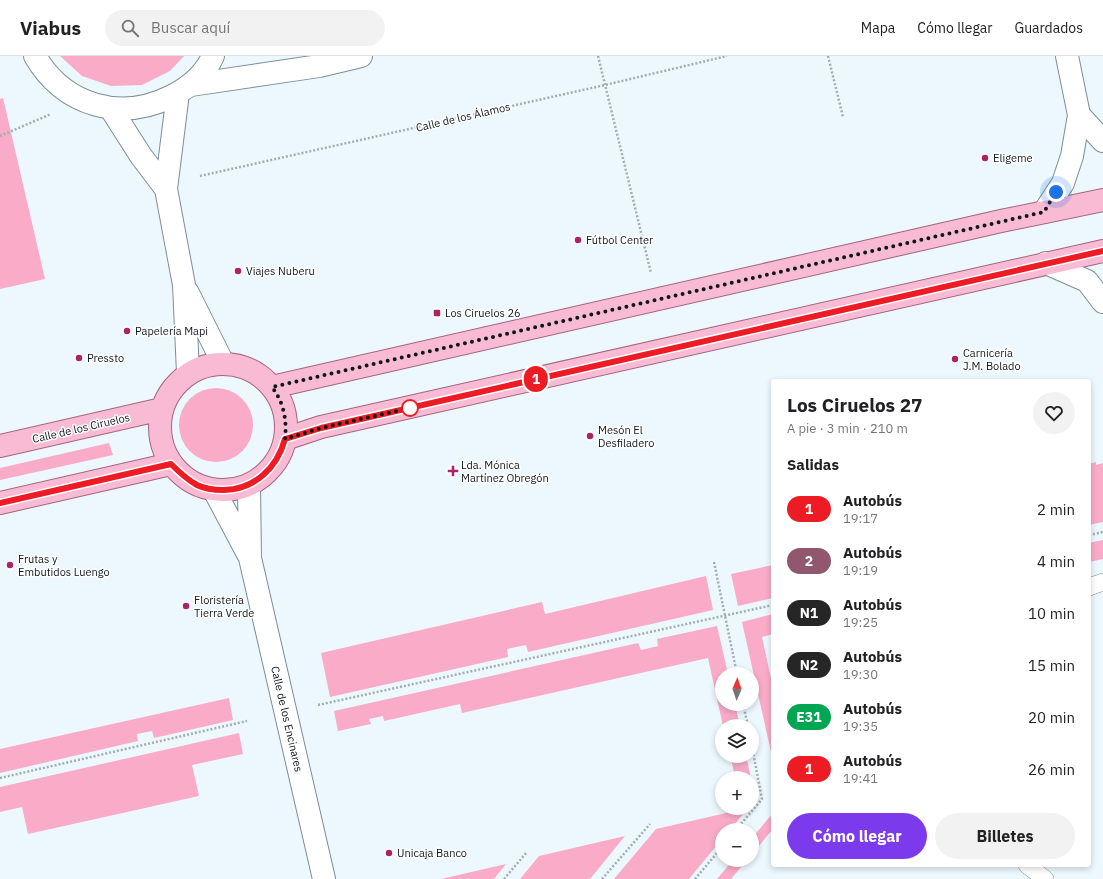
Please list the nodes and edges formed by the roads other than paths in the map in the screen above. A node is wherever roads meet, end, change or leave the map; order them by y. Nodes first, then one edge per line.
1 (35, 56) edge
2 (213, 56) edge
3 (275, 56) edge
4 (361, 56) edge
5 (1067, 56) edge
6 (319, 66) junction
7 (184, 89) junction
8 (111, 108) junction
9 (1080, 115) junction
10 (1103, 141) edge
11 (166, 189) junction
12 (1103, 200) edge
13 (1044, 212) junction
14 (1103, 251) edge
15 (1046, 263) junction
16 (184, 285) junction
17 (1103, 302) edge
18 (223, 363) junction
19 (188, 373) junction
20 (272, 387) junction
21 (162, 409) junction
22 (285, 439) junction
23 (0, 446) edge
24 (171, 464) junction
25 (249, 485) junction
26 (214, 490) junction
27 (0, 503) edge
28 (250, 558) junction
29 (1103, 582) edge
30 (1091, 586) edge
31 (1030, 867) edge
32 (324, 879) edge
33 (1045, 879) edge

1 - 8 street
2 - 7 street
3 - 6 street
4 - 6 street
5 - 9 street
6 - 7 street
7 - 8 street
7 - 11 street
8 - 11 street
9 - 10 street
9 - 13 street
11 - 16 street
12 - 13 main road
13 - 20 main road
14 - 15 main road
15 - 17 street
15 - 22 main road
16 - 18 street
16 - 19 street
18 - 19 main road
18 - 20 main road
19 - 21 main road
20 - 22 main road
21 - 23 main road, Calle de los Ciruelos
21 - 24 main road
22 - 25 main road
24 - 26 main road
24 - 27 main road
25 - 26 main road
25 - 28 street, Calle de los Encinares
26 - 28 street, Calle de los Encinares
28 - 32 street, Calle de los Encinares
29 - 30 lane
31 - 33 lane

